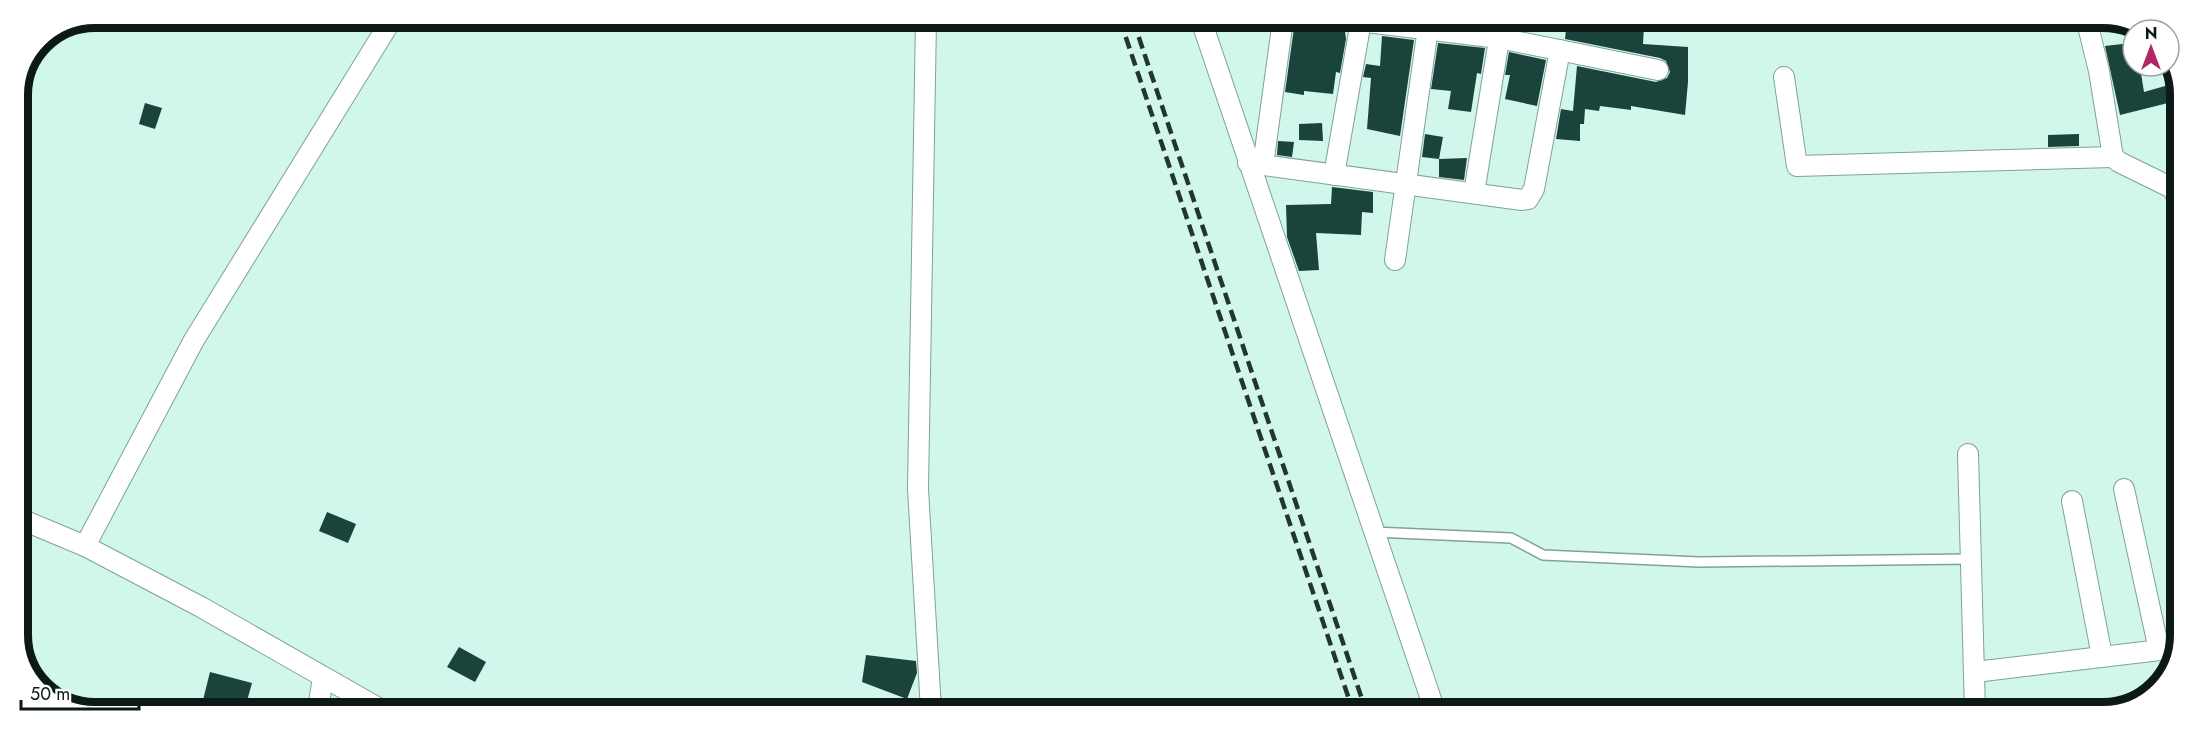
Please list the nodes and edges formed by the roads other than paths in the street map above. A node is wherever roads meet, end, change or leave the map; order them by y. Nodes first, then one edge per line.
1 (386, 28) edge
2 (926, 28) edge
3 (1204, 28) edge
4 (1282, 28) edge
5 (1356, 28) edge
6 (1429, 28) edge
7 (1483, 28) edge
8 (2088, 28) edge
9 (1501, 29) edge
10 (1560, 50) junction
11 (1658, 70) dead end
12 (1784, 77) dead end
13 (2113, 157) junction
14 (1256, 164) junction
15 (1334, 175) junction
16 (1406, 184) junction
17 (2170, 187) edge
18 (1474, 193) junction
19 (1395, 260) dead end
20 (1968, 454) dead end
21 (2124, 489) dead end
22 (2072, 501) dead end
23 (29, 523) edge
24 (1374, 532) junction
25 (85, 546) junction
26 (1971, 559) junction
27 (2168, 649) edge
28 (2102, 656) junction
29 (1975, 672) junction
30 (323, 678) junction
31 (319, 702) edge
32 (367, 702) edge
33 (931, 702) edge
34 (1432, 702) edge
35 (1975, 702) edge

1 - 25 street
2 - 33 street
3 - 14 street
4 - 14 street
5 - 15 street
6 - 16 street
7 - 9 street
8 - 13 street
9 - 10 street
9 - 18 street
10 - 11 street
10 - 18 street
12 - 13 street
13 - 17 street
14 - 15 street
14 - 24 street
15 - 16 street
16 - 18 street
16 - 19 street
20 - 26 street
21 - 27 street
22 - 28 street
23 - 25 street
24 - 26 lane
24 - 34 street
25 - 30 street
26 - 29 street
27 - 28 street
28 - 29 street
29 - 35 street
30 - 31 street
30 - 32 street

